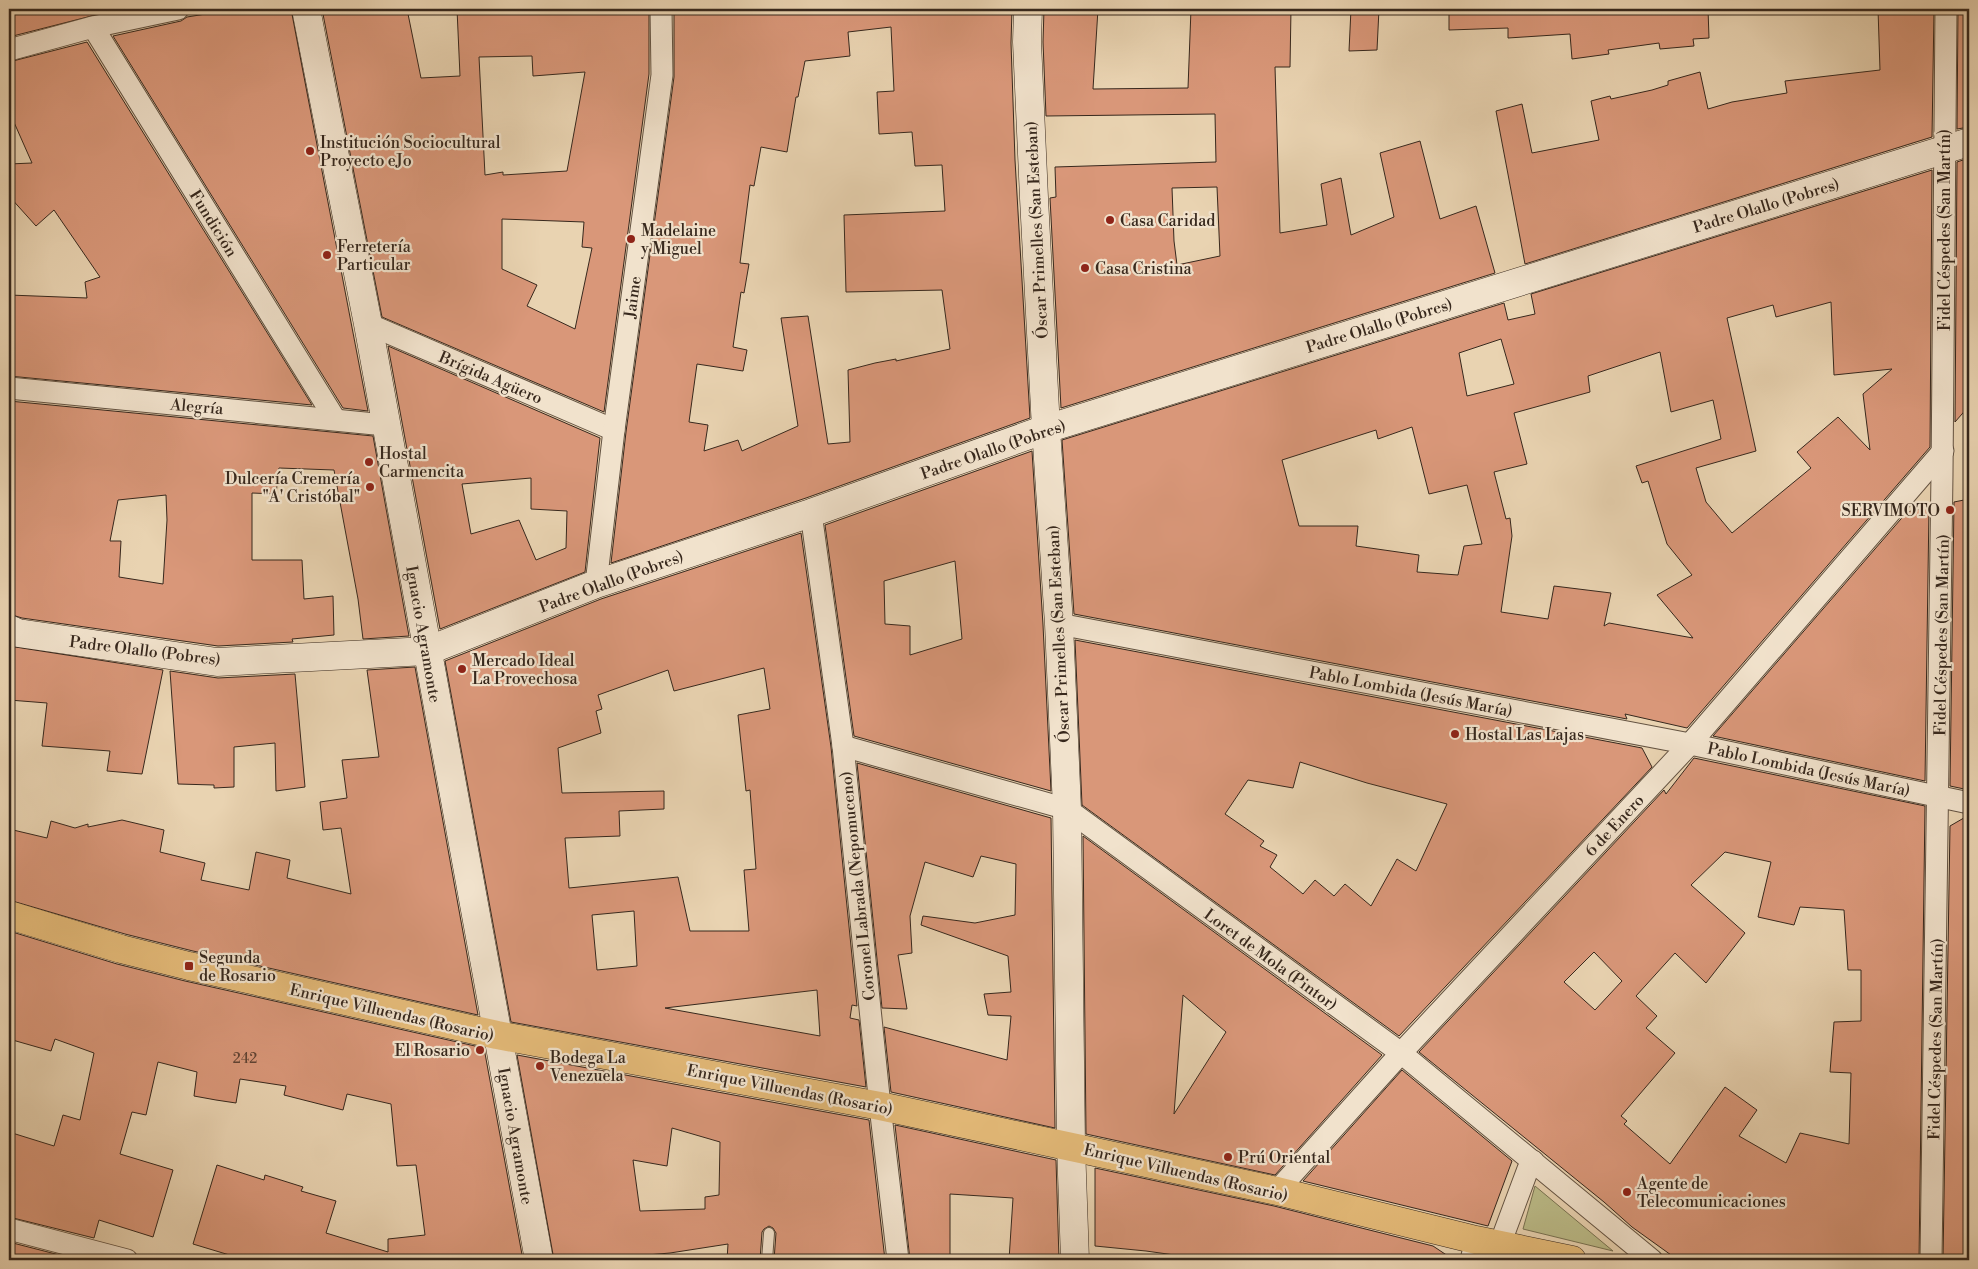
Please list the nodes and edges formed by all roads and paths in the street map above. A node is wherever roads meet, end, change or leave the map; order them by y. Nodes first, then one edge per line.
1 (178, 9) edge
2 (306, 9) edge
3 (660, 9) edge
4 (1028, 9) edge
5 (1946, 9) edge
6 (93, 27) junction
7 (9, 50) edge
8 (1957, 146) edge
9 (368, 324) junction
10 (9, 388) edge
11 (335, 419) junction
12 (385, 424) junction
13 (1046, 429) junction
14 (614, 430) junction
15 (1943, 452) junction
16 (811, 513) junction
17 (596, 584) junction
18 (1058, 624) junction
19 (9, 629) edge
20 (427, 651) junction
21 (1690, 744) junction
22 (843, 746) junction
23 (1939, 796) junction
24 (1969, 803) edge
25 (1067, 810) junction
26 (9, 915) edge
27 (497, 1036) junction
28 (1400, 1053) junction
29 (880, 1106) junction
30 (1070, 1146) junction
31 (1533, 1161) junction
32 (1277, 1191) junction
33 (9, 1229) edge
34 (770, 1233) dead end
35 (1482, 1248) edge
36 (127, 1260) edge
37 (539, 1260) edge
38 (767, 1260) edge
39 (898, 1260) edge
40 (1075, 1260) edge
41 (1572, 1260) edge
42 (1652, 1260) edge
43 (1931, 1260) edge

1 - 6 street
2 - 9 main road, Ignacio Agramonte
3 - 14 street, Jaime
4 - 13 main road, Óscar Primelles (San Esteban)
5 - 8 street, Fidel Céspedes (San Martín)
6 - 7 street
6 - 11 street, Fundición
8 - 13 main road, Padre Olallo (Pobres)
8 - 15 street, Fidel Céspedes (San Martín)
9 - 12 main road, Ignacio Agramonte
9 - 14 street, Brígida Agüero
10 - 11 street, Alegría
11 - 12 street, Alegría
12 - 20 main road, Ignacio Agramonte
13 - 16 main road, Padre Olallo (Pobres)
13 - 18 main road, Óscar Primelles (San Esteban)
14 - 17 street, Jaime
15 - 21 street, 6 de Enero
15 - 23 street, Fidel Céspedes (San Martín)
16 - 17 main road, Padre Olallo (Pobres)
16 - 22 street, Coronel Labrada (Nepomuceno)
17 - 20 main road, Padre Olallo (Pobres)
18 - 21 street, Pablo Lombida (Jesús María)
18 - 25 main road, Óscar Primelles (San Esteban)
19 - 20 main road, Padre Olallo (Pobres)
20 - 27 main road, Ignacio Agramonte
21 - 23 street, Pablo Lombida (Jesús María)
21 - 28 street, 6 de Enero
22 - 25 street, Loret de Mola (Pintor)
22 - 29 street, Coronel Labrada (Nepomuceno)
23 - 24 street, Pablo Lombida (Jesús María)
23 - 43 street, Fidel Céspedes (San Martín)
25 - 28 street, Loret de Mola (Pintor)
25 - 30 main road, Óscar Primelles (San Esteban)
26 - 27 main road, Enrique Villuendas (Rosario)
27 - 29 main road, Enrique Villuendas (Rosario)
27 - 37 main road, Ignacio Agramonte
28 - 31 street, Loret de Mola (Pintor)
28 - 32 street, 6 de Enero
29 - 30 main road, Enrique Villuendas (Rosario)
29 - 39 street, Coronel Labrada (Nepomuceno)
30 - 32 main road, Enrique Villuendas (Rosario)
30 - 40 main road, Óscar Primelles (San Esteban)
31 - 35 street
31 - 42 street, Loret de Mola (Pintor)
32 - 35 main road, Enrique Villuendas (Rosario)
33 - 36 street
34 - 38 lane
35 - 41 main road, Enrique Villuendas (Rosario)

